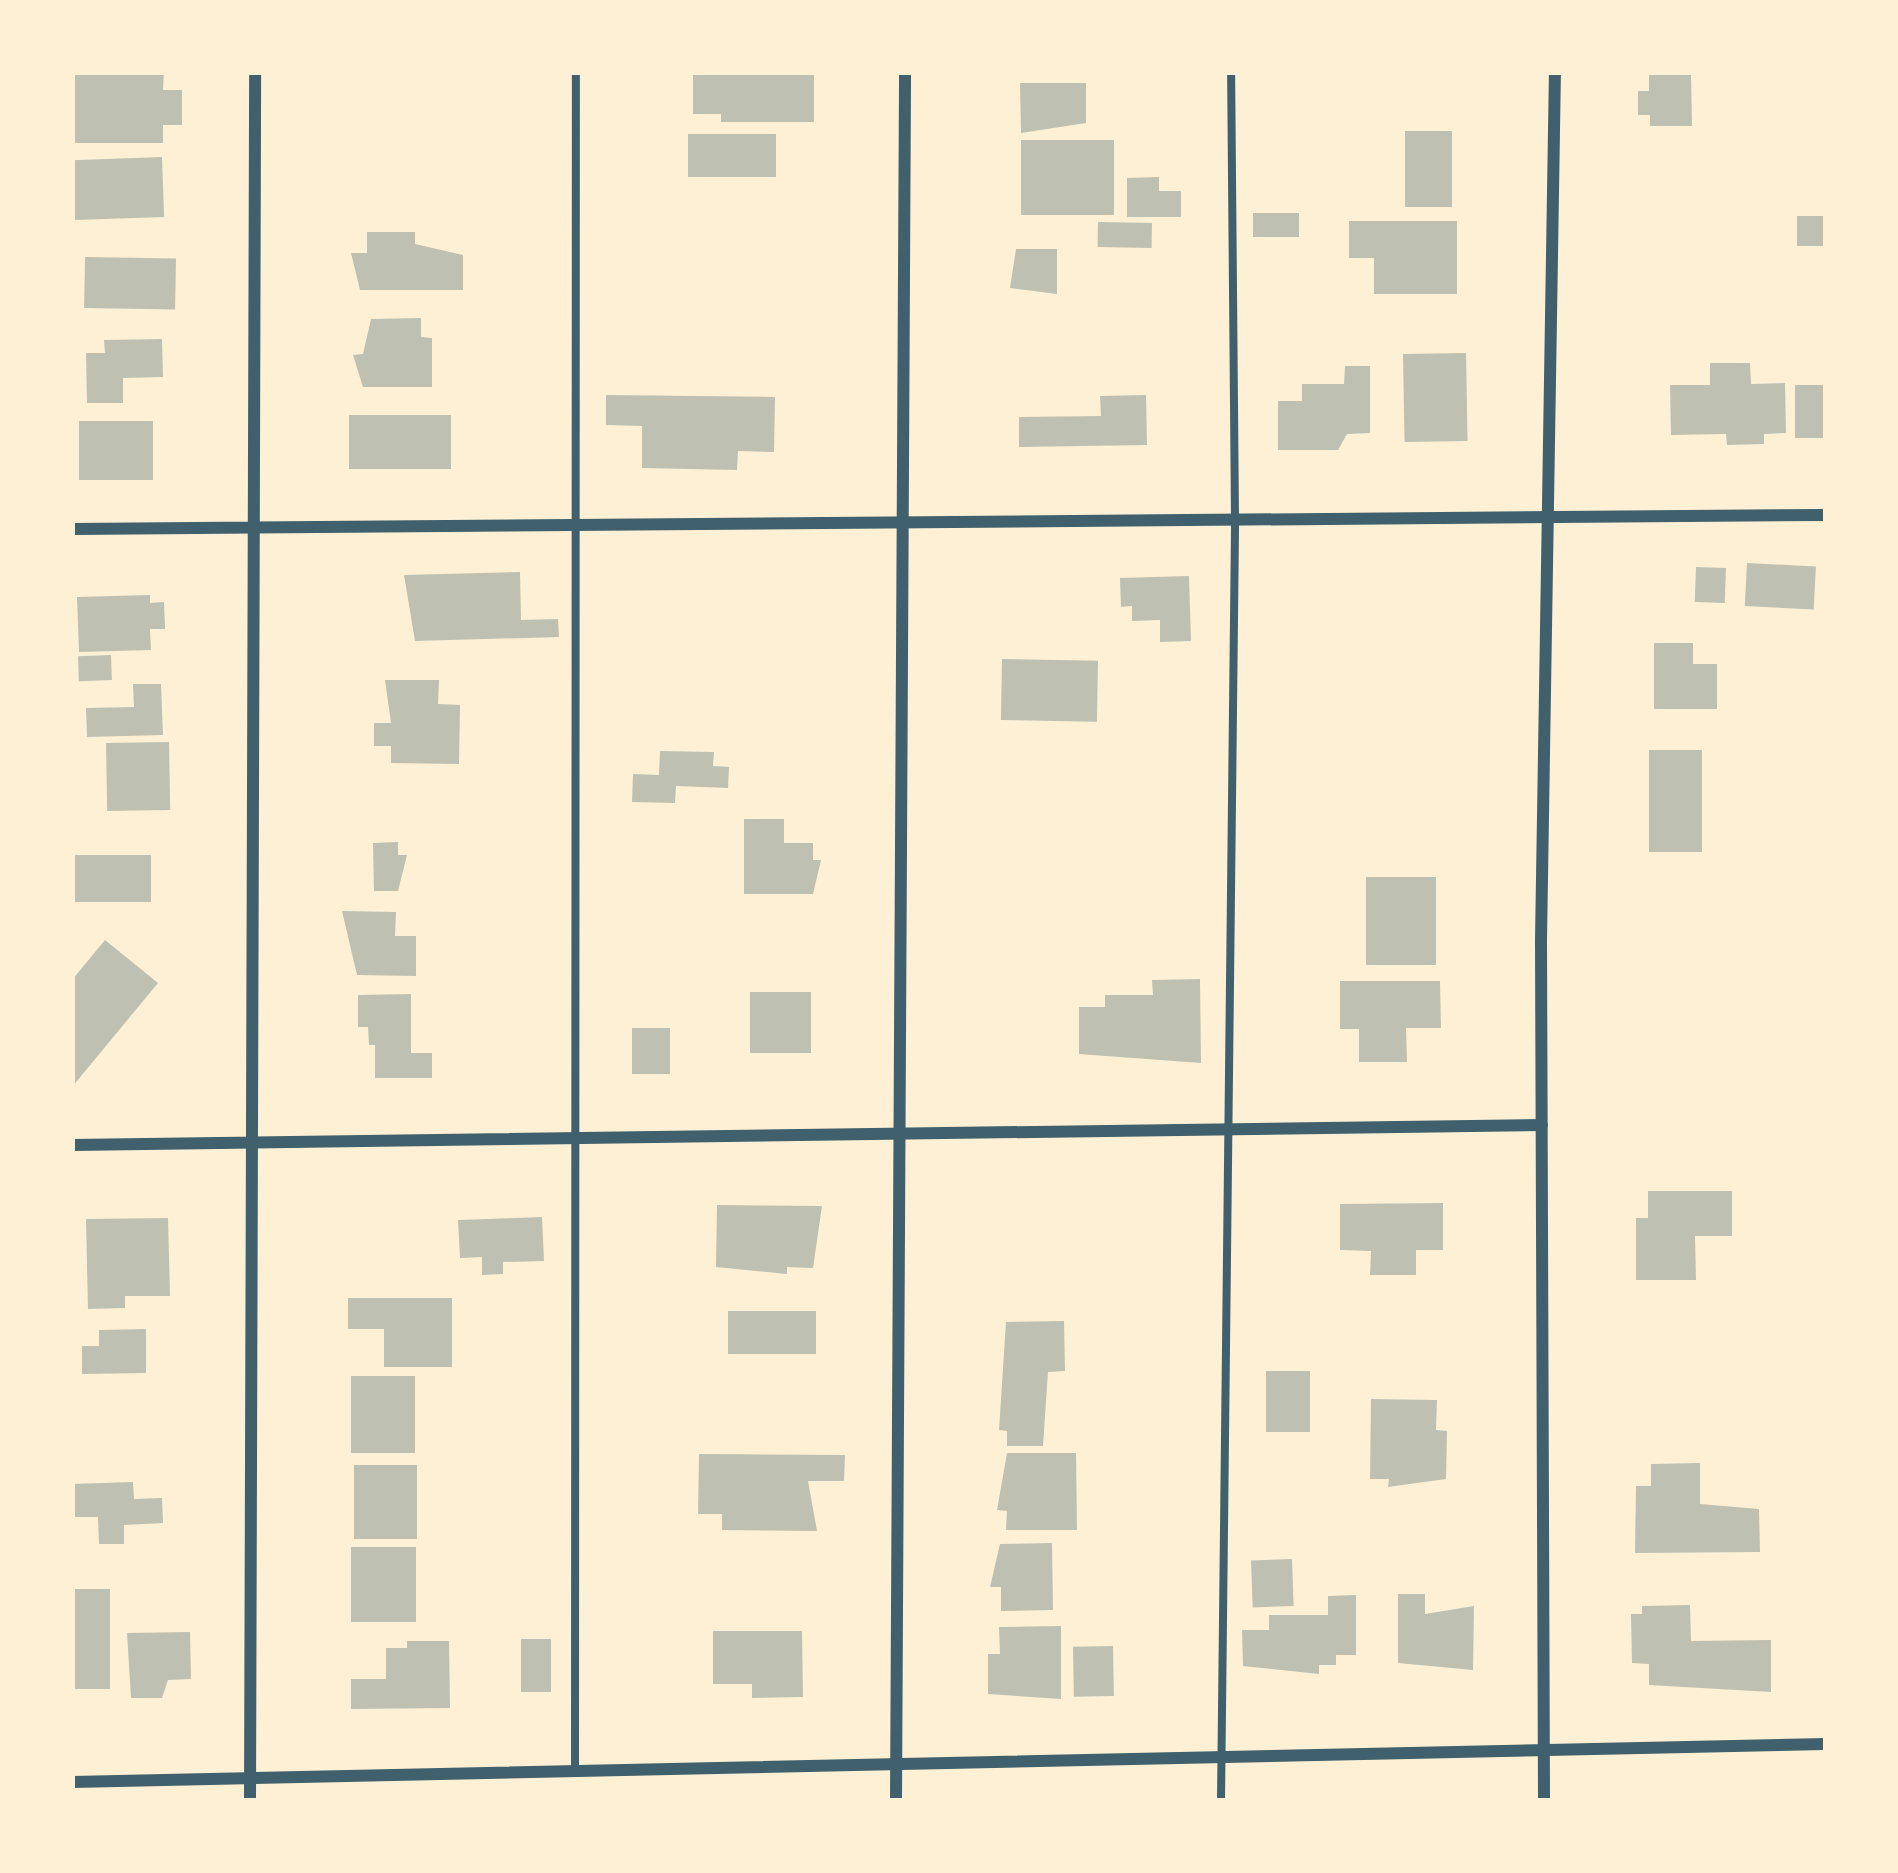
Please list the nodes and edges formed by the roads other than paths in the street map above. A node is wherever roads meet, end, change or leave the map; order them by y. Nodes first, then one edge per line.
1 (255, 72) edge
2 (576, 72) edge
3 (905, 72) edge
4 (1231, 72) edge
5 (1555, 72) edge
6 (1546, 515) junction
7 (1826, 515) edge
8 (1235, 519) junction
9 (907, 522) junction
10 (575, 524) junction
11 (250, 526) junction
12 (72, 529) edge
13 (1542, 1125) junction
14 (1226, 1129) junction
15 (897, 1132) junction
16 (572, 1137) junction
17 (254, 1142) junction
18 (72, 1145) edge
19 (1826, 1744) edge
20 (1545, 1748) junction
21 (1222, 1755) junction
22 (896, 1759) junction
23 (575, 1768) junction
24 (250, 1778) junction
25 (72, 1782) edge
26 (250, 1801) edge
27 (896, 1801) edge
28 (1221, 1801) edge
29 (1544, 1801) edge

1 - 11 street
2 - 10 lane
3 - 9 street
4 - 8 lane
5 - 6 street
6 - 7 street
6 - 8 street
6 - 13 street
8 - 9 street
8 - 14 lane
9 - 10 street
9 - 15 street
10 - 11 street
10 - 16 lane
11 - 12 street
11 - 17 street
13 - 14 street
13 - 20 street
14 - 15 street
14 - 21 lane
15 - 16 street
15 - 22 street
16 - 17 street
16 - 23 lane
17 - 18 street
17 - 24 street
19 - 20 street
20 - 21 street
20 - 29 street
21 - 22 street
21 - 28 lane
22 - 23 street
22 - 27 street
23 - 24 street
24 - 25 street
24 - 26 street

